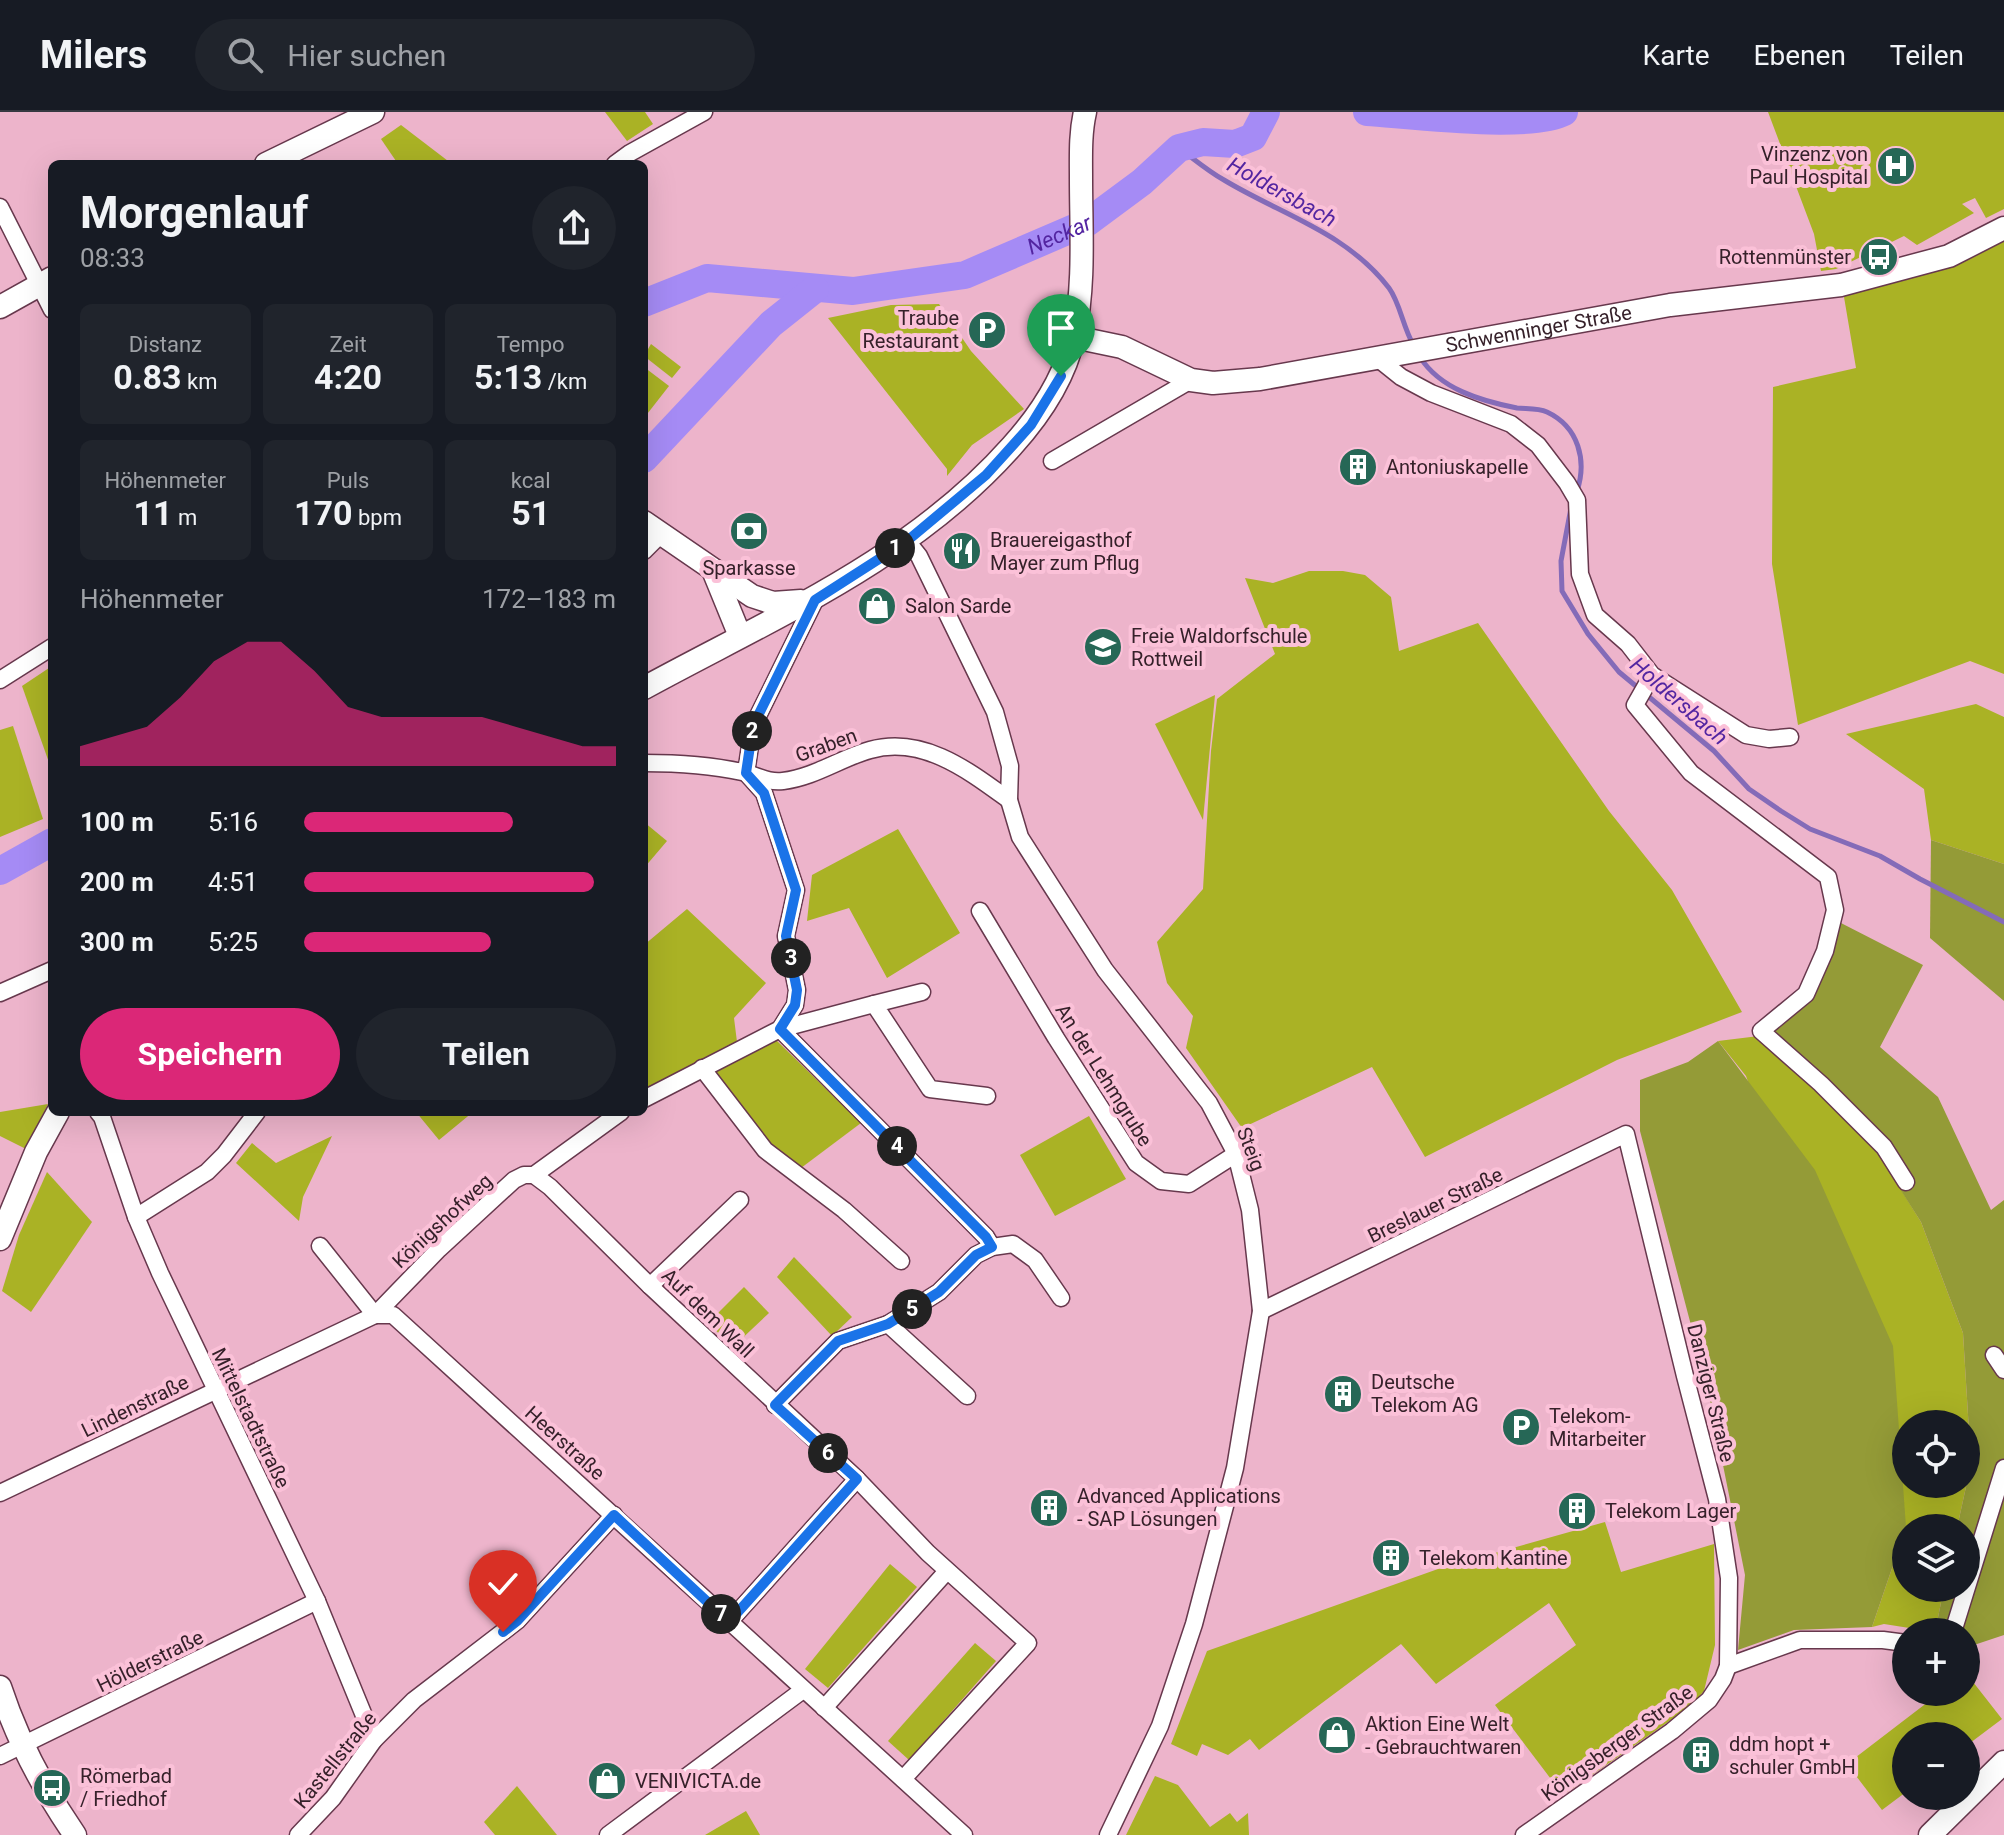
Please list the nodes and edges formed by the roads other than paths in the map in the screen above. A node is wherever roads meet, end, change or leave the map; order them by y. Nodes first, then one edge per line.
1 (373, 112) edge
2 (704, 112) edge
3 (1085, 112) edge
4 (290, 159) edge
5 (620, 160) edge
6 (0, 207) edge
7 (2004, 228) edge
8 (45, 282) edge
9 (0, 307) edge
10 (1074, 337) junction
11 (1376, 357) junction
12 (1191, 380) junction
13 (1052, 461) dead end
14 (653, 527) edge
15 (907, 541) junction
16 (713, 569) junction
17 (815, 600) junction
18 (740, 636) junction
19 (48, 650) edge
20 (0, 680) edge
21 (648, 686) edge
22 (1646, 686) junction
23 (1790, 737) dead end
24 (648, 763) edge
25 (746, 773) junction
26 (1009, 800) junction
27 (980, 911) dead end
28 (48, 972) edge
29 (922, 992) dead end
30 (0, 993) edge
31 (874, 1004) junction
32 (780, 1029) junction
33 (702, 1068) junction
34 (987, 1096) dead end
35 (648, 1097) edge
36 (56, 1116) edge
37 (101, 1116) edge
38 (254, 1116) edge
39 (615, 1116) edge
40 (1626, 1134) joint
41 (1236, 1154) junction
42 (534, 1175) junction
43 (1906, 1182) dead end
44 (740, 1200) dead end
45 (136, 1217) junction
46 (0, 1239) edge
47 (320, 1246) dead end
48 (992, 1247) junction
49 (901, 1261) dead end
50 (650, 1286) junction
51 (1061, 1298) dead end
52 (1261, 1311) junction
53 (375, 1315) junction
54 (888, 1324) junction
55 (1994, 1355) dead end
56 (2004, 1370) edge
57 (215, 1389) junction
58 (967, 1396) dead end
59 (775, 1405) junction
60 (2004, 1468) edge
61 (857, 1479) junction
62 (0, 1493) edge
63 (614, 1515) junction
64 (947, 1571) junction
65 (317, 1601) junction
66 (1957, 1618) edge
67 (729, 1622) junction
68 (1892, 1641) edge
69 (1728, 1666) junction
70 (0, 1687) edge
71 (803, 1690) junction
72 (824, 1708) junction
73 (374, 1740) junction
74 (24, 1746) junction
75 (0, 1756) edge
76 (2004, 1762) edge
77 (903, 1779) junction
78 (75, 1835) edge
79 (298, 1835) edge
80 (608, 1835) edge
81 (964, 1835) edge
82 (1108, 1835) edge
83 (1524, 1835) edge
84 (1930, 1835) edge

1 - 4 street
2 - 5 street
3 - 10 street
6 - 8 street
7 - 11 street, Schwenninger Straße
8 - 9 street
10 - 12 street, Schwenninger Straße
10 - 15 street
11 - 12 street, Schwenninger Straße
11 - 22 street
12 - 13 street
14 - 16 street
15 - 17 street
15 - 26 street, Steig
16 - 17 street
16 - 18 street
17 - 18 street
17 - 25 street
18 - 21 street
19 - 20 street
22 - 23 street
22 - 43 street
24 - 25 street, Graben
25 - 26 street, Graben
25 - 32 street
26 - 41 street, Steig
27 - 41 street, An der Lehmgrube
28 - 30 street
29 - 31 street
31 - 32 street
31 - 34 street
32 - 33 street
32 - 48 street
33 - 35 street
33 - 49 street
36 - 46 street
37 - 45 street, Mittelstadtstraße
38 - 45 street
39 - 42 street, Königshofweg
40 - 52 street, Breslauer Straße
40 - 69 street, Danziger Straße
41 - 52 street, Steig
42 - 50 street, Auf dem Wall
42 - 53 street, Königshofweg
44 - 50 street
45 - 57 street, Mittelstadtstraße
47 - 53 street, Heerstraße
48 - 51 street
48 - 54 street
50 - 59 street, Auf dem Wall
52 - 82 street, Steig
53 - 57 street, Lindenstraße
53 - 63 street, Heerstraße
54 - 58 street
54 - 59 street
55 - 56 street
57 - 62 street, Lindenstraße
57 - 65 street, Mittelstadtstraße
59 - 61 street, Auf dem Wall
60 - 66 street
61 - 64 street, Auf dem Wall
61 - 67 street
63 - 67 street, Heerstraße
63 - 73 street, Kastellstraße
64 - 72 street
64 - 77 street, Auf dem Wall
65 - 73 street, Mittelstadtstraße
65 - 74 street, Hölderstraße
67 - 71 street, Heerstraße
68 - 69 street
69 - 83 street, Königsberger Straße
70 - 74 street
71 - 72 street, Heerstraße
71 - 80 street
72 - 77 street, Heerstraße
73 - 79 street, Kastellstraße
74 - 75 street, Hölderstraße
74 - 78 street
76 - 84 street
77 - 81 street, Heerstraße

